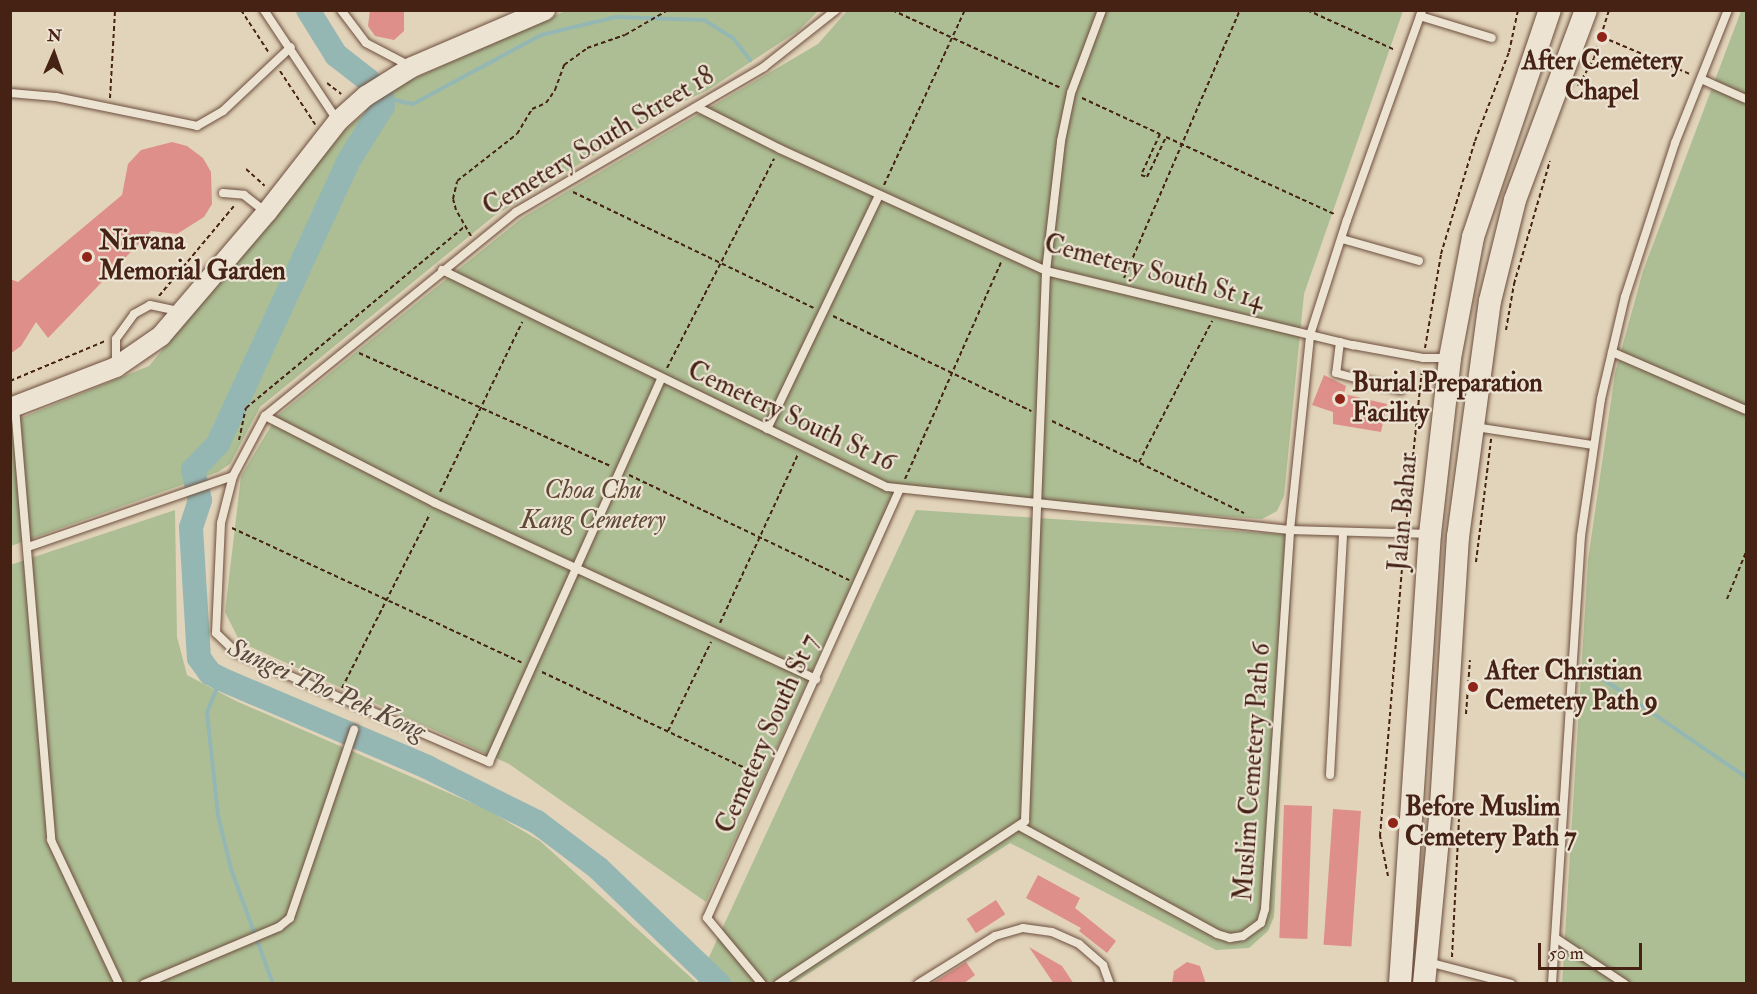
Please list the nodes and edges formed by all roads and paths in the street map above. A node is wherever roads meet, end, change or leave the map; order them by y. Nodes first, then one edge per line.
1 (115, 10) edge
2 (241, 10) edge
3 (264, 10) edge
4 (341, 10) edge
5 (545, 10) edge
6 (668, 10) edge
7 (836, 10) edge
8 (892, 10) edge
9 (965, 10) edge
10 (1102, 10) edge
11 (1240, 10) edge
12 (1307, 10) edge
13 (1550, 10) edge
14 (1586, 10) edge
15 (1609, 10) edge
16 (1728, 10) edge
17 (1421, 13) edge
18 (1602, 37) junction
19 (952, 38) junction
20 (1492, 38) dead end
21 (291, 47) junction
22 (1405, 55) junction
23 (275, 62) junction
24 (412, 67) junction
25 (1701, 79) junction
26 (10, 93) edge
27 (1071, 93) junction
28 (1574, 95) dead end
29 (1746, 99) edge
30 (110, 107) junction
31 (697, 107) junction
32 (338, 121) junction
33 (324, 139) junction
34 (1183, 144) junction
35 (780, 149) junction
36 (1554, 150) dead end
37 (246, 169) dead end
38 (559, 186) junction
39 (223, 193) dead end
40 (244, 195) junction
41 (879, 195) junction
42 (273, 205) junction
43 (1347, 220) junction
44 (465, 226) junction
45 (1342, 239) junction
46 (476, 243) junction
47 (1006, 252) junction
48 (1419, 261) dead end
49 (719, 262) junction
50 (442, 270) junction
51 (1046, 271) junction
52 (1119, 291) junction
53 (148, 306) junction
54 (179, 311) junction
55 (823, 312) junction
56 (1216, 313) junction
57 (1310, 335) junction
58 (117, 336) junction
59 (1504, 339) dead end
60 (1340, 342) junction
61 (348, 348) junction
62 (1612, 352) junction
63 (1450, 358) junction
64 (116, 368) junction
65 (661, 380) junction
66 (10, 381) edge
67 (1401, 390) dead end
68 (13, 407) edge
69 (1746, 410) edge
70 (265, 416) junction
71 (1482, 428) junction
72 (767, 429) junction
73 (1593, 445) junction
74 (801, 446) junction
75 (1139, 462) dead end
76 (238, 466) junction
77 (621, 471) junction
78 (232, 476) junction
79 (900, 489) junction
80 (1039, 505) junction
81 (221, 523) junction
82 (1290, 530) junction
83 (1343, 534) junction
84 (1430, 534) junction
85 (762, 536) junction
86 (28, 547) junction
87 (1746, 552) edge
88 (574, 568) junction
89 (1474, 573) dead end
90 (858, 585) junction
91 (1726, 598) dead end
92 (715, 634) junction
93 (1470, 653) dead end
94 (530, 666) junction
95 (816, 679) junction
96 (1466, 717) dead end
97 (354, 729) dead end
98 (668, 731) junction
99 (1329, 775) dead end
100 (770, 780) junction
101 (1450, 807) junction
102 (1411, 818) junction
103 (1021, 827) junction
104 (1557, 939) junction
105 (1451, 968) junction
106 (1426, 973) edge
107 (119, 984) edge
108 (144, 984) edge
109 (762, 984) edge
110 (778, 984) edge
111 (918, 984) edge
112 (1110, 984) edge
113 (1400, 984) edge
114 (1510, 984) edge
115 (1552, 984) edge
116 (1625, 984) edge

1 - 30 path
2 - 23 path
3 - 21 lane
4 - 24 lane
5 - 24 street
6 - 44 path
7 - 31 lane, Cemetery South Street 18
8 - 19 path
9 - 19 path
10 - 27 lane
11 - 34 path
12 - 22 path
13 - 63 main road, Jalan Bahar
14 - 71 main road
15 - 18 path
16 - 25 lane
17 - 20 lane
17 - 22 lane, Muslim Cemetery Path 6
18 - 25 path
18 - 28 path
19 - 27 path
19 - 41 path
21 - 23 lane
21 - 32 lane
22 - 43 lane, Muslim Cemetery Path 6
23 - 30 lane
23 - 33 path
24 - 32 street
25 - 29 lane
25 - 62 lane
26 - 30 lane
27 - 34 path
27 - 51 lane
31 - 35 lane, Cemetery South St 14
31 - 38 lane, Cemetery South Street 18
32 - 33 street
33 - 42 street
34 - 43 path
34 - 52 path
35 - 41 lane, Cemetery South St 14
35 - 49 path
36 - 59 path
37 - 42 path
38 - 46 lane, Cemetery South Street 18
38 - 49 path
39 - 40 lane
40 - 42 lane
40 - 53 path
41 - 47 lane, Cemetery South St 14
41 - 55 lane
42 - 54 street
43 - 45 lane, Muslim Cemetery Path 6
44 - 46 path
44 - 76 path
45 - 48 lane
45 - 57 lane, Muslim Cemetery Path 6
46 - 50 lane, Cemetery South Street 18
47 - 51 lane, Cemetery South St 14
47 - 79 path
49 - 55 path
49 - 65 path
50 - 61 lane, Cemetery South Street 18
50 - 65 lane, Cemetery South St 16
51 - 52 lane, Cemetery South St 14
51 - 80 lane
52 - 56 lane, Cemetery South St 14
53 - 54 lane
53 - 58 lane
54 - 64 street
55 - 72 lane
56 - 57 lane, Cemetery South St 14
56 - 75 path
57 - 60 lane, Cemetery South St 14
57 - 82 lane, Muslim Cemetery Path 6
58 - 64 lane
58 - 66 path
60 - 63 lane, Cemetery South St 14
60 - 67 lane
61 - 70 lane, Cemetery South Street 18
61 - 77 path
62 - 69 lane
62 - 73 lane
63 - 84 main road, Jalan Bahar
64 - 68 street
65 - 72 lane, Cemetery South St 16
65 - 77 lane
68 - 86 lane
70 - 76 lane, Cemetery South Street 18
70 - 88 lane
71 - 73 lane
71 - 89 path
71 - 101 main road
72 - 74 lane, Cemetery South St 16
73 - 104 lane
74 - 79 lane, Cemetery South St 16
74 - 85 path
76 - 78 lane, Cemetery South Street 18
77 - 85 path
77 - 88 lane
78 - 81 lane, Cemetery South Street 18
78 - 86 lane
79 - 80 lane, Cemetery South St 16
79 - 90 lane, Cemetery South St 7
80 - 82 lane, Cemetery South St 16
80 - 103 lane
81 - 94 path
81 - 94 lane, Cemetery South Street 18
82 - 83 lane, Cemetery South St 16
82 - 103 lane, Muslim Cemetery Path 6
83 - 84 lane, Cemetery South St 16
83 - 99 lane
84 - 102 main road, Jalan Bahar
85 - 90 path
85 - 92 path
86 - 107 lane
87 - 91 path
88 - 92 lane
88 - 94 lane
90 - 95 lane, Cemetery South St 7
92 - 95 lane
92 - 98 path
93 - 96 path
94 - 98 path
95 - 100 lane, Cemetery South St 7
97 - 108 lane
98 - 100 path
100 - 109 lane, Cemetery South St 7
101 - 102 main road
101 - 105 path
101 - 106 main road
102 - 113 main road, Jalan Bahar
103 - 110 lane
104 - 115 lane
104 - 116 lane
105 - 106 lane
105 - 114 lane
111 - 112 lane

